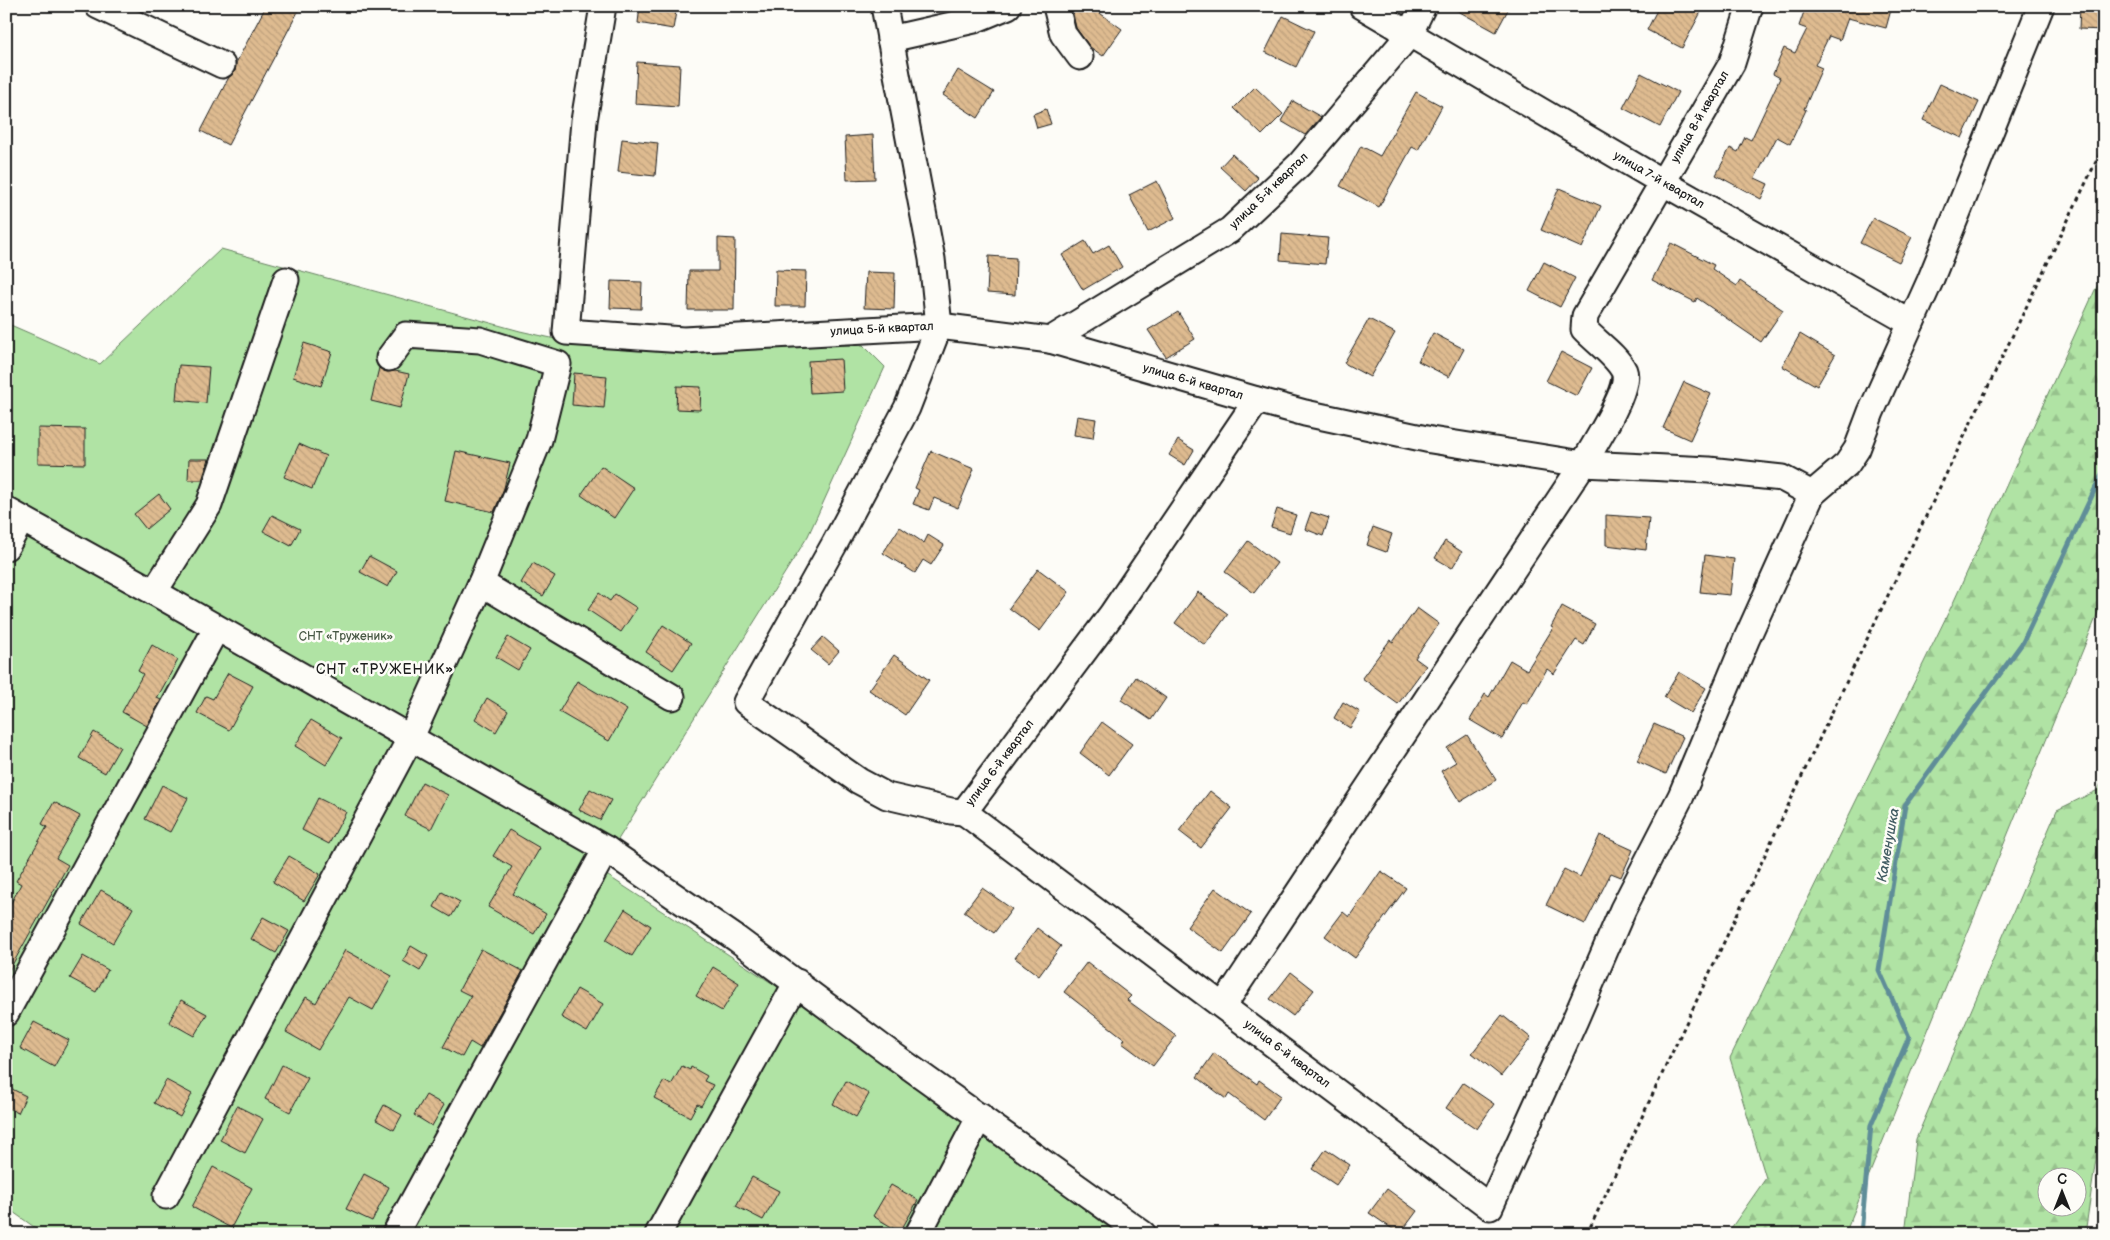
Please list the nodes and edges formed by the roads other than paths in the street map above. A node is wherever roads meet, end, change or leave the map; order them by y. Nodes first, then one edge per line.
1 (98, 6) edge
2 (603, 6) edge
3 (884, 6) edge
4 (1008, 6) edge
5 (1056, 6) edge
6 (1362, 6) edge
7 (1423, 6) edge
8 (1750, 6) edge
9 (2041, 6) edge
10 (1409, 35) junction
11 (890, 39) junction
12 (1080, 57) dead end
13 (222, 65) dead end
14 (1662, 182) junction
15 (286, 280) dead end
16 (1911, 323) junction
17 (939, 326) junction
18 (1050, 340) junction
19 (389, 358) dead end
20 (1256, 400) junction
21 (1583, 464) junction
22 (1812, 494) junction
23 (14, 514) edge
24 (6, 547) edge
25 (480, 583) junction
26 (154, 592) junction
27 (216, 629) junction
28 (672, 697) dead end
29 (411, 737) junction
30 (964, 812) junction
31 (606, 849) junction
32 (797, 982) junction
33 (1222, 1006) junction
34 (6, 1013) edge
35 (980, 1116) junction
36 (166, 1196) dead end
37 (395, 1234) edge
38 (658, 1234) edge
39 (918, 1234) edge
40 (1143, 1234) edge

1 - 13 street
2 - 17 street, улица 5-й квартал
3 - 11 street
4 - 11 street
5 - 12 street
6 - 10 street, улица 7-й квартал
7 - 10 street, улица 5-й квартал
8 - 14 street, улица 8-й квартал
9 - 16 street
10 - 14 street, улица 7-й квартал
10 - 18 street, улица 5-й квартал
11 - 17 street
14 - 16 street, улица 7-й квартал
14 - 21 street, улица 8-й квартал
15 - 26 street
16 - 22 street
17 - 18 street, улица 5-й квартал
17 - 30 street
18 - 20 street, улица 6-й квартал
19 - 25 street
20 - 21 street
20 - 30 street, улица 6-й квартал
21 - 22 street
21 - 33 street, улица 8-й квартал
22 - 33 street, улица 6-й квартал
23 - 24 street
23 - 26 street
25 - 28 street
25 - 29 street
26 - 27 street
27 - 29 street
27 - 34 street
29 - 31 street
29 - 36 street
30 - 33 street, улица 6-й квартал
31 - 32 street
31 - 37 street
32 - 35 street
32 - 38 street
35 - 39 street
35 - 40 street

